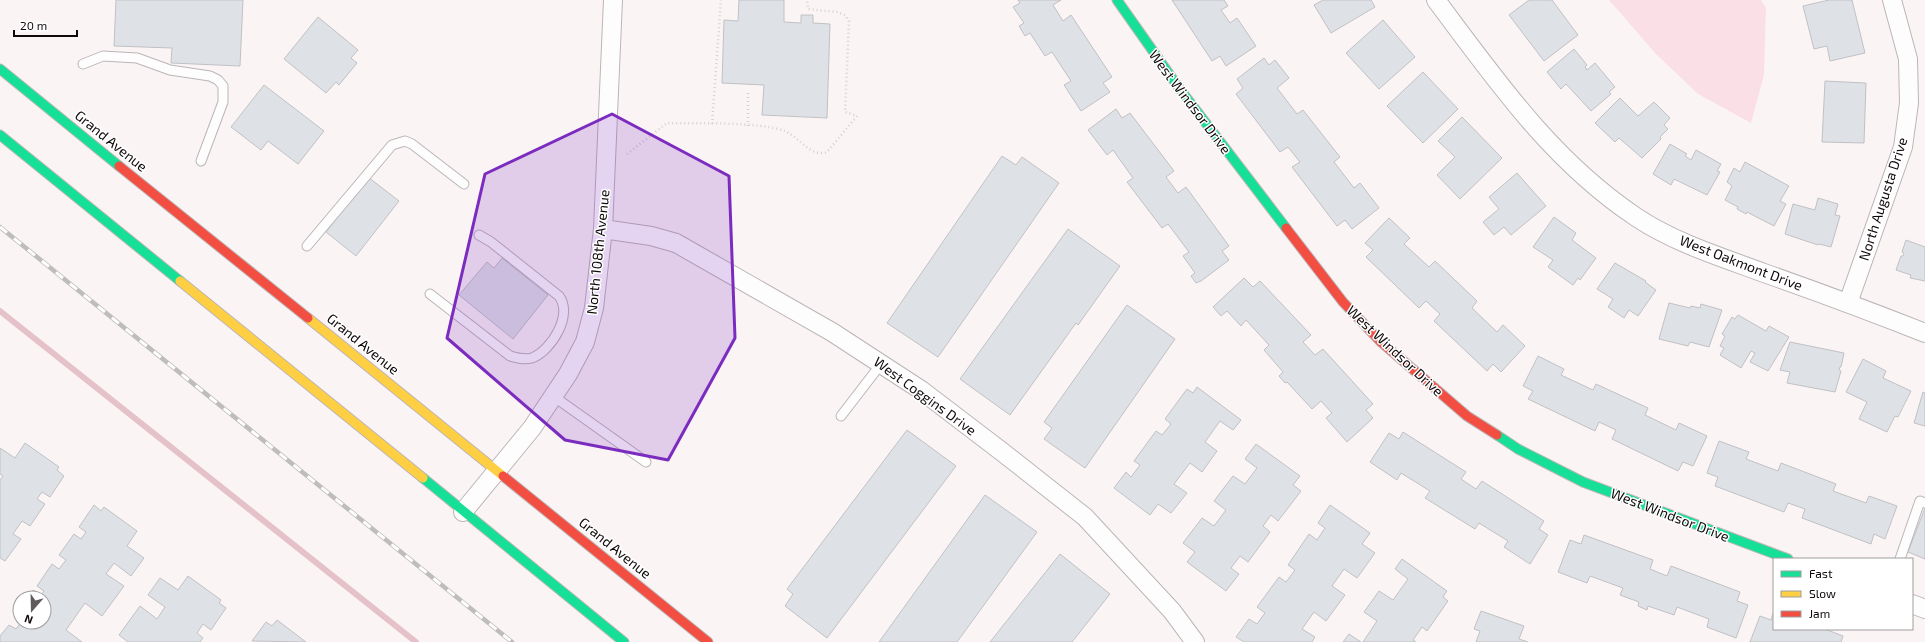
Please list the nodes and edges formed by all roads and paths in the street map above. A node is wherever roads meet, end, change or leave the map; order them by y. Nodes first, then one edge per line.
1 (613, 0) edge
2 (721, 0) edge
3 (807, 0) edge
4 (1117, 0) edge
5 (1436, 0) edge
6 (1892, 0) edge
7 (83, 64) dead end
8 (0, 69) edge
9 (748, 93) dead end
10 (712, 124) junction
11 (748, 126) junction
12 (0, 135) edge
13 (621, 158) dead end
14 (201, 160) dead end
15 (464, 184) dead end
16 (603, 229) junction
17 (479, 235) dead end
18 (307, 246) dead end
19 (430, 294) dead end
20 (1848, 303) junction
21 (1925, 333) edge
22 (881, 364) junction
23 (554, 396) junction
24 (841, 416) dead end
25 (646, 462) dead end
26 (498, 471) junction
27 (1925, 503) edge
28 (463, 512) junction
29 (1785, 558) edge
30 (1900, 558) edge
31 (1913, 604) edge
32 (1925, 609) edge
33 (624, 642) edge
34 (708, 642) edge
35 (1195, 642) edge

1 - 16 street, North 108th Avenue
2 - 10 path
3 - 11 path
4 - 29 main road, West Windsor Drive
5 - 20 street, West Oakmont Drive
6 - 20 street, North Augusta Drive
7 - 14 lane
8 - 26 main road, Grand Avenue
9 - 11 path
10 - 11 path
10 - 13 path
12 - 28 main road
15 - 18 lane
16 - 22 street, West Coggins Drive
16 - 23 street, North 108th Avenue
17 - 19 lane
20 - 21 street, West Oakmont Drive
22 - 24 lane
22 - 35 street, West Coggins Drive
23 - 25 lane
23 - 26 street, North 108th Avenue
26 - 28 street, North 108th Avenue
26 - 34 main road, Grand Avenue
27 - 30 lane
28 - 33 main road
31 - 32 street

